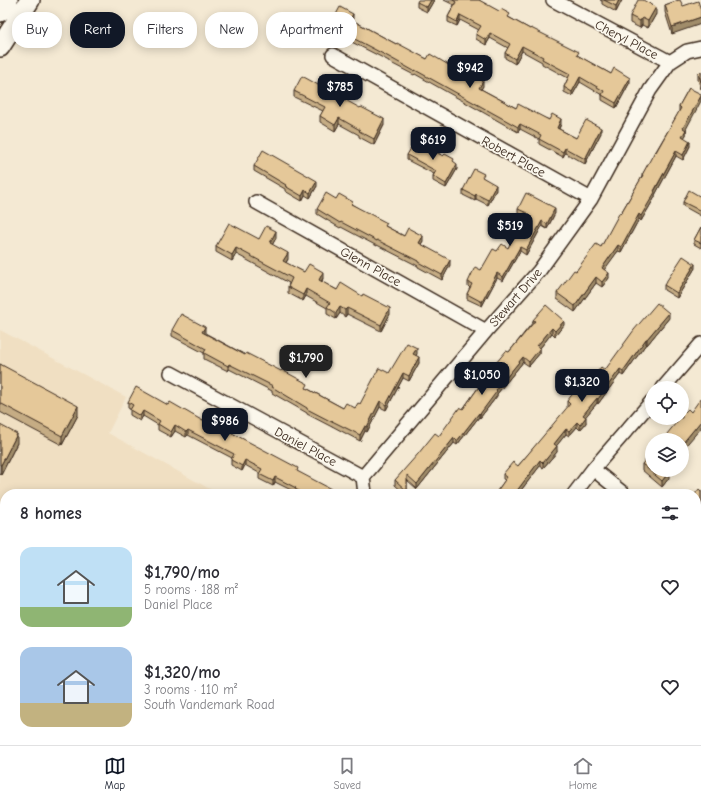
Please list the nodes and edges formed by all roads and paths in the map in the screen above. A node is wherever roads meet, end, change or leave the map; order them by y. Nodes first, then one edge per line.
1 (8, 0) edge
2 (30, 0) edge
3 (553, 0) edge
4 (0, 12) edge
5 (0, 46) edge
6 (701, 48) edge
7 (333, 55) dead end
8 (670, 62) junction
9 (591, 199) junction
10 (256, 202) dead end
11 (486, 331) junction
12 (701, 344) edge
13 (171, 373) dead end
14 (670, 381) edge
15 (645, 409) edge
16 (593, 469) junction
17 (363, 477) junction
18 (364, 489) edge
19 (578, 489) edge
20 (618, 489) edge

1 - 4 highway
2 - 5 highway
3 - 8 street, Cheryl Place
6 - 8 street, Cheryl Place
7 - 9 street, Robert Place
8 - 9 street, Stewart Drive
9 - 11 street, Stewart Drive
10 - 11 street, Glenn Place
11 - 17 street, Stewart Drive
12 - 14 street
13 - 17 street, Daniel Place
15 - 16 street
16 - 19 street
16 - 20 street
17 - 18 street

